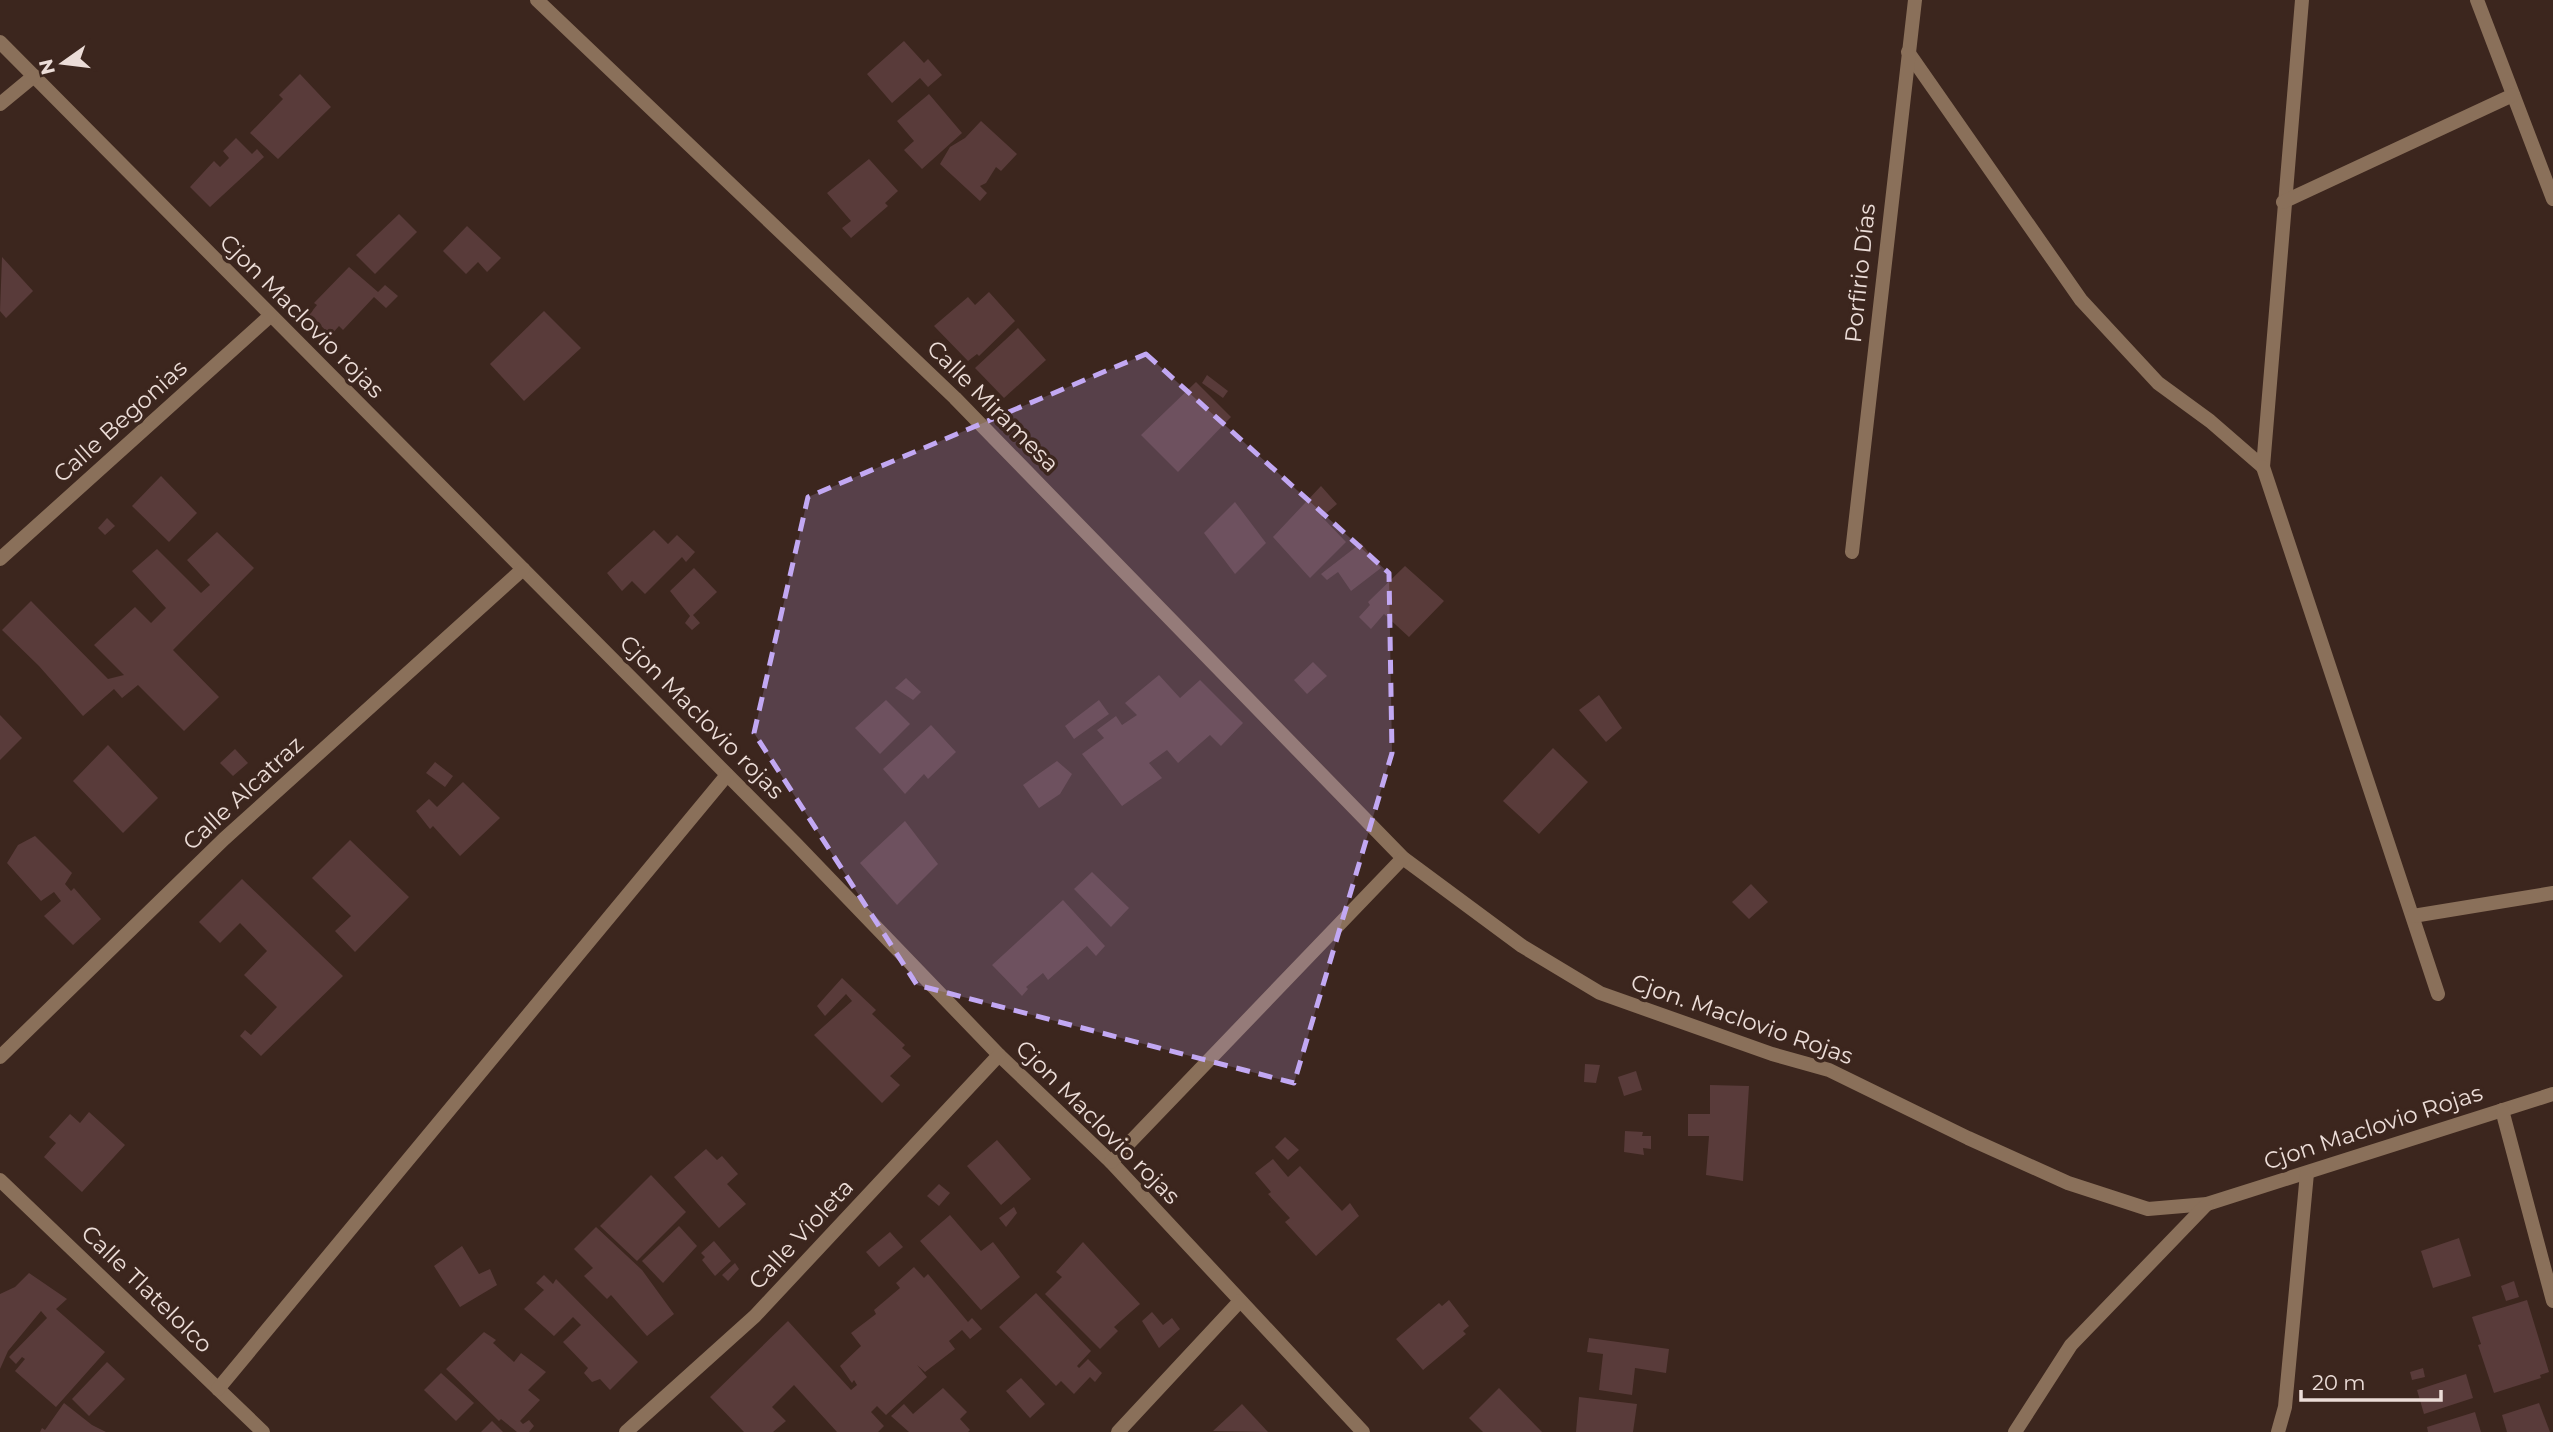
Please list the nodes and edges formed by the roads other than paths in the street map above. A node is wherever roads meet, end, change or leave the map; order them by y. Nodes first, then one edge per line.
1 (537, 0) edge
2 (1915, 0) edge
3 (2302, 0) edge
4 (2477, 0) edge
5 (0, 42) edge
6 (1908, 52) junction
7 (34, 76) junction
8 (2513, 94) junction
9 (0, 104) edge
10 (2553, 199) edge
11 (2283, 202) junction
12 (270, 317) junction
13 (2263, 467) junction
14 (1852, 552) dead end
15 (0, 559) edge
16 (523, 569) junction
17 (727, 775) junction
18 (1404, 859) junction
19 (2553, 893) edge
20 (2413, 916) junction
21 (2438, 994) dead end
22 (999, 1055) junction
23 (0, 1057) edge
24 (2553, 1094) edge
25 (2502, 1110) junction
26 (1111, 1161) junction
27 (2307, 1173) junction
28 (0, 1180) edge
29 (2207, 1205) junction
30 (1240, 1301) junction
31 (2553, 1301) edge
32 (218, 1389) junction
33 (263, 1432) edge
34 (626, 1432) edge
35 (1118, 1432) edge
36 (1363, 1432) edge
37 (2015, 1432) edge
38 (2278, 1432) edge

1 - 18 street, Calle Miramesa
2 - 6 street, Porfirio Días
3 - 11 street
4 - 8 street
5 - 7 street, Cjon Maclovio rojas
6 - 13 street
6 - 14 street, Porfirio Días
7 - 9 street
7 - 12 street, Cjon Maclovio rojas
8 - 10 street
8 - 11 street
11 - 13 street
12 - 15 street, Calle Begonias
12 - 16 street, Cjon Maclovio rojas
13 - 20 street
16 - 17 street, Cjon Maclovio rojas
16 - 23 street, Calle Alcatraz
17 - 22 street, Cjon Maclovio rojas
17 - 32 street
18 - 26 street
18 - 29 street, Cjon. Maclovio Rojas
19 - 20 street
20 - 21 street
22 - 26 street, Cjon Maclovio rojas
22 - 34 street, Calle Violeta
24 - 25 street, Cjon Maclovio Rojas
25 - 27 street, Cjon Maclovio Rojas
25 - 31 street
26 - 30 street, Cjon Maclovio rojas
27 - 29 street, Cjon Maclovio Rojas
27 - 38 street
28 - 32 street, Calle Tlatelolco
29 - 37 street
30 - 35 street
30 - 36 street, Cjon Maclovio rojas
32 - 33 street, Calle Tlatelolco

